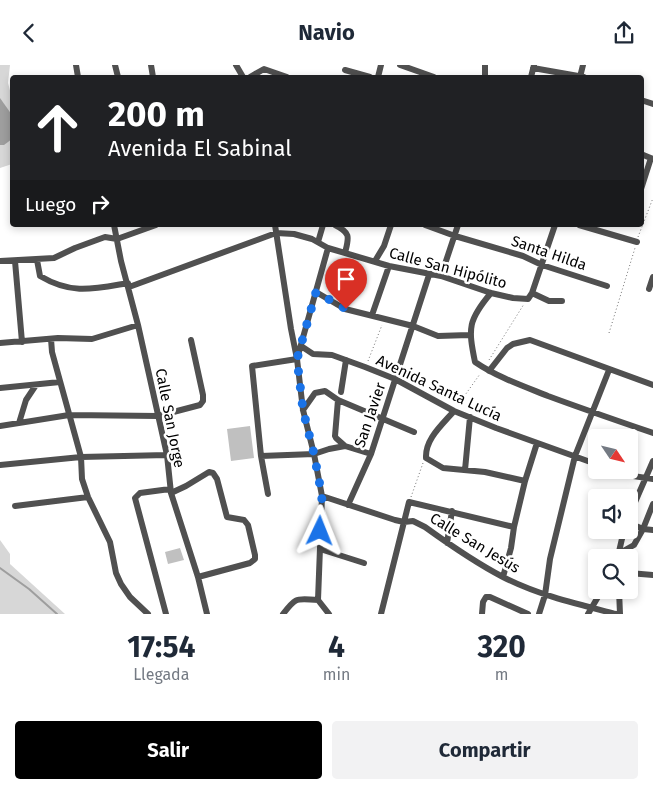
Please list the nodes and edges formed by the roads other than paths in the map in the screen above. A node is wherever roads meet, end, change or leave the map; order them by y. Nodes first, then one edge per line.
1 (257, 65) edge
2 (400, 65) edge
3 (533, 67) edge
4 (264, 69) junction
5 (345, 70) dead end
6 (254, 75) edge
7 (281, 75) edge
8 (363, 75) edge
9 (428, 75) edge
10 (571, 75) edge
11 (652, 159) edge
12 (644, 181) edge
13 (114, 227) edge
14 (150, 227) edge
15 (275, 227) edge
16 (322, 227) edge
17 (340, 227) edge
18 (389, 227) edge
19 (430, 227) edge
20 (457, 227) edge
21 (554, 227) edge
22 (586, 227) edge
23 (276, 233) junction
24 (455, 236) junction
25 (117, 239) junction
26 (318, 242) junction
27 (637, 242) road end
28 (328, 248) junction
29 (345, 253) junction
30 (37, 260) junction
31 (0, 261) edge
32 (15, 261) junction
33 (375, 261) junction
34 (542, 265) junction
35 (389, 266) junction
36 (429, 275) junction
37 (441, 276) junction
38 (653, 277) edge
39 (128, 285) junction
40 (607, 286) dead end
41 (649, 289) dead end
42 (316, 292) junction
43 (491, 293) junction
44 (532, 293) junction
45 (562, 301) dead end
46 (372, 315) junction
47 (138, 325) junction
48 (413, 326) junction
49 (291, 329) junction
50 (304, 334) junction
51 (469, 335) junction
52 (51, 339) junction
53 (191, 340) dead end
54 (22, 342) junction
55 (0, 343) edge
56 (301, 346) junction
57 (297, 359) junction
58 (346, 360) junction
59 (487, 370) junction
60 (610, 370) junction
61 (395, 379) junction
62 (60, 382) junction
63 (36, 385) junction
64 (653, 385) edge
65 (0, 388) edge
66 (329, 392) junction
67 (341, 393) junction
68 (338, 400) junction
69 (347, 404) junction
70 (303, 410) junction
71 (454, 411) junction
72 (593, 413) junction
73 (70, 415) junction
74 (158, 416) junction
75 (470, 417) junction
76 (382, 419) junction
77 (19, 423) junction
78 (0, 426) edge
79 (414, 432) dead end
80 (653, 433) edge
81 (537, 443) junction
82 (345, 446) junction
83 (314, 454) junction
84 (371, 454) junction
85 (167, 455) junction
86 (261, 456) junction
87 (575, 456) junction
88 (80, 457) junction
89 (588, 461) edge
90 (653, 461) edge
91 (0, 465) edge
92 (465, 470) junction
93 (650, 479) edge
94 (525, 481) junction
95 (171, 491) junction
96 (268, 494) dead end
97 (322, 496) junction
98 (88, 497) junction
99 (638, 501) edge
100 (348, 505) junction
101 (653, 505) edge
102 (15, 507) dead end
103 (452, 511) junction
104 (404, 522) junction
105 (514, 527) junction
106 (638, 527) edge
107 (643, 529) junction
108 (653, 530) edge
109 (447, 543) junction
110 (320, 549) junction
111 (628, 549) edge
112 (364, 563) dead end
113 (638, 574) edge
114 (653, 575) edge
115 (198, 577) junction
116 (503, 577) junction
117 (545, 595) junction
118 (596, 599) edge
119 (619, 599) edge
120 (318, 600) junction
121 (589, 611) edge
122 (148, 614) edge
123 (166, 614) edge
124 (207, 614) edge
125 (283, 614) edge
126 (329, 614) edge
127 (381, 614) edge
128 (482, 614) edge
129 (528, 614) edge
130 (540, 614) edge
131 (616, 614) edge
132 (620, 614) edge

1 - 4 street
2 - 9 street
3 - 10 street
4 - 6 street
4 - 7 street
5 - 8 street
11 - 12 street
13 - 25 street, Calle San Jorge
14 - 25 street
15 - 23 street
16 - 26 street
17 - 29 street
18 - 33 street
19 - 24 street, Santa Hilda
20 - 24 street
21 - 34 street
22 - 27 street
23 - 26 street, Calle San Hipólito
23 - 39 street
23 - 49 street
24 - 34 street, Santa Hilda
24 - 37 street
25 - 30 street
25 - 39 street, Calle San Jorge
26 - 28 street, Calle San Hipólito
28 - 29 street, Calle San Hipólito
28 - 42 street
29 - 33 street, Calle San Hipólito
30 - 32 street
30 - 39 street
31 - 32 street
32 - 54 street
33 - 35 street, Calle San Hipólito
34 - 40 street, Santa Hilda
34 - 44 street
35 - 36 street, Calle San Hipólito
35 - 46 street
36 - 37 street, Calle San Hipólito
36 - 48 street, San Javier
37 - 43 street, Calle San Hipólito
38 - 41 street
39 - 47 street, Calle San Jorge
42 - 46 street
42 - 50 street
43 - 44 street, Calle San Hipólito
43 - 51 street
44 - 45 street
46 - 48 street
47 - 52 street
47 - 74 street, Calle San Jorge
48 - 51 street
48 - 61 street, San Javier
49 - 50 street
49 - 57 street
50 - 56 street
51 - 59 street
52 - 54 street
52 - 62 street
53 - 74 street
54 - 55 street
56 - 57 street
56 - 58 street, Avenida Santa Lucía
57 - 70 street
57 - 86 street
58 - 61 street, Avenida Santa Lucía
58 - 67 street
59 - 60 street
59 - 72 street
60 - 64 street
60 - 72 street
61 - 71 street, Avenida Santa Lucía
61 - 76 street, San Javier
62 - 63 street
62 - 73 street
63 - 65 street
63 - 77 street
66 - 67 street
66 - 68 street
66 - 70 street
67 - 69 street
68 - 69 street
68 - 82 street
69 - 76 street
70 - 83 street
71 - 75 street, Avenida Santa Lucía
71 - 92 street
72 - 80 street
72 - 87 street
73 - 74 street
73 - 77 street
73 - 88 street
74 - 85 street, Calle San Jorge
75 - 81 street, Avenida Santa Lucía
75 - 92 street
76 - 79 street
76 - 84 street, San Javier
77 - 78 street
81 - 87 street, Avenida Santa Lucía
81 - 94 street
82 - 83 street
82 - 84 street
83 - 86 street
83 - 97 street
84 - 100 street, San Javier
85 - 88 street
85 - 95 street, Calle San Jorge
86 - 96 street
87 - 89 street, Avenida Santa Lucía
87 - 117 street
88 - 91 street
88 - 98 street
90 - 93 street
92 - 94 street
93 - 99 street
94 - 105 street
95 - 115 street, Calle San Jorge
95 - 115 street
95 - 123 street
97 - 100 street, Calle San Jesús
97 - 110 street
98 - 102 street
98 - 122 street
100 - 104 street, Calle San Jesús
101 - 107 street
103 - 104 street
103 - 105 street
103 - 109 street
104 - 109 street, Calle San Jesús
104 - 127 street
105 - 116 street
106 - 107 street
107 - 108 street
107 - 111 street
109 - 116 street, Calle San Jesús
110 - 112 street
110 - 120 street
113 - 114 street
115 - 124 street, Calle San Jorge
116 - 117 street, Calle San Jesús
117 - 121 street, Calle San Jesús
117 - 130 street
118 - 121 street
119 - 132 street
120 - 125 street
120 - 126 street
121 - 131 street, Calle San Jesús
128 - 129 street

